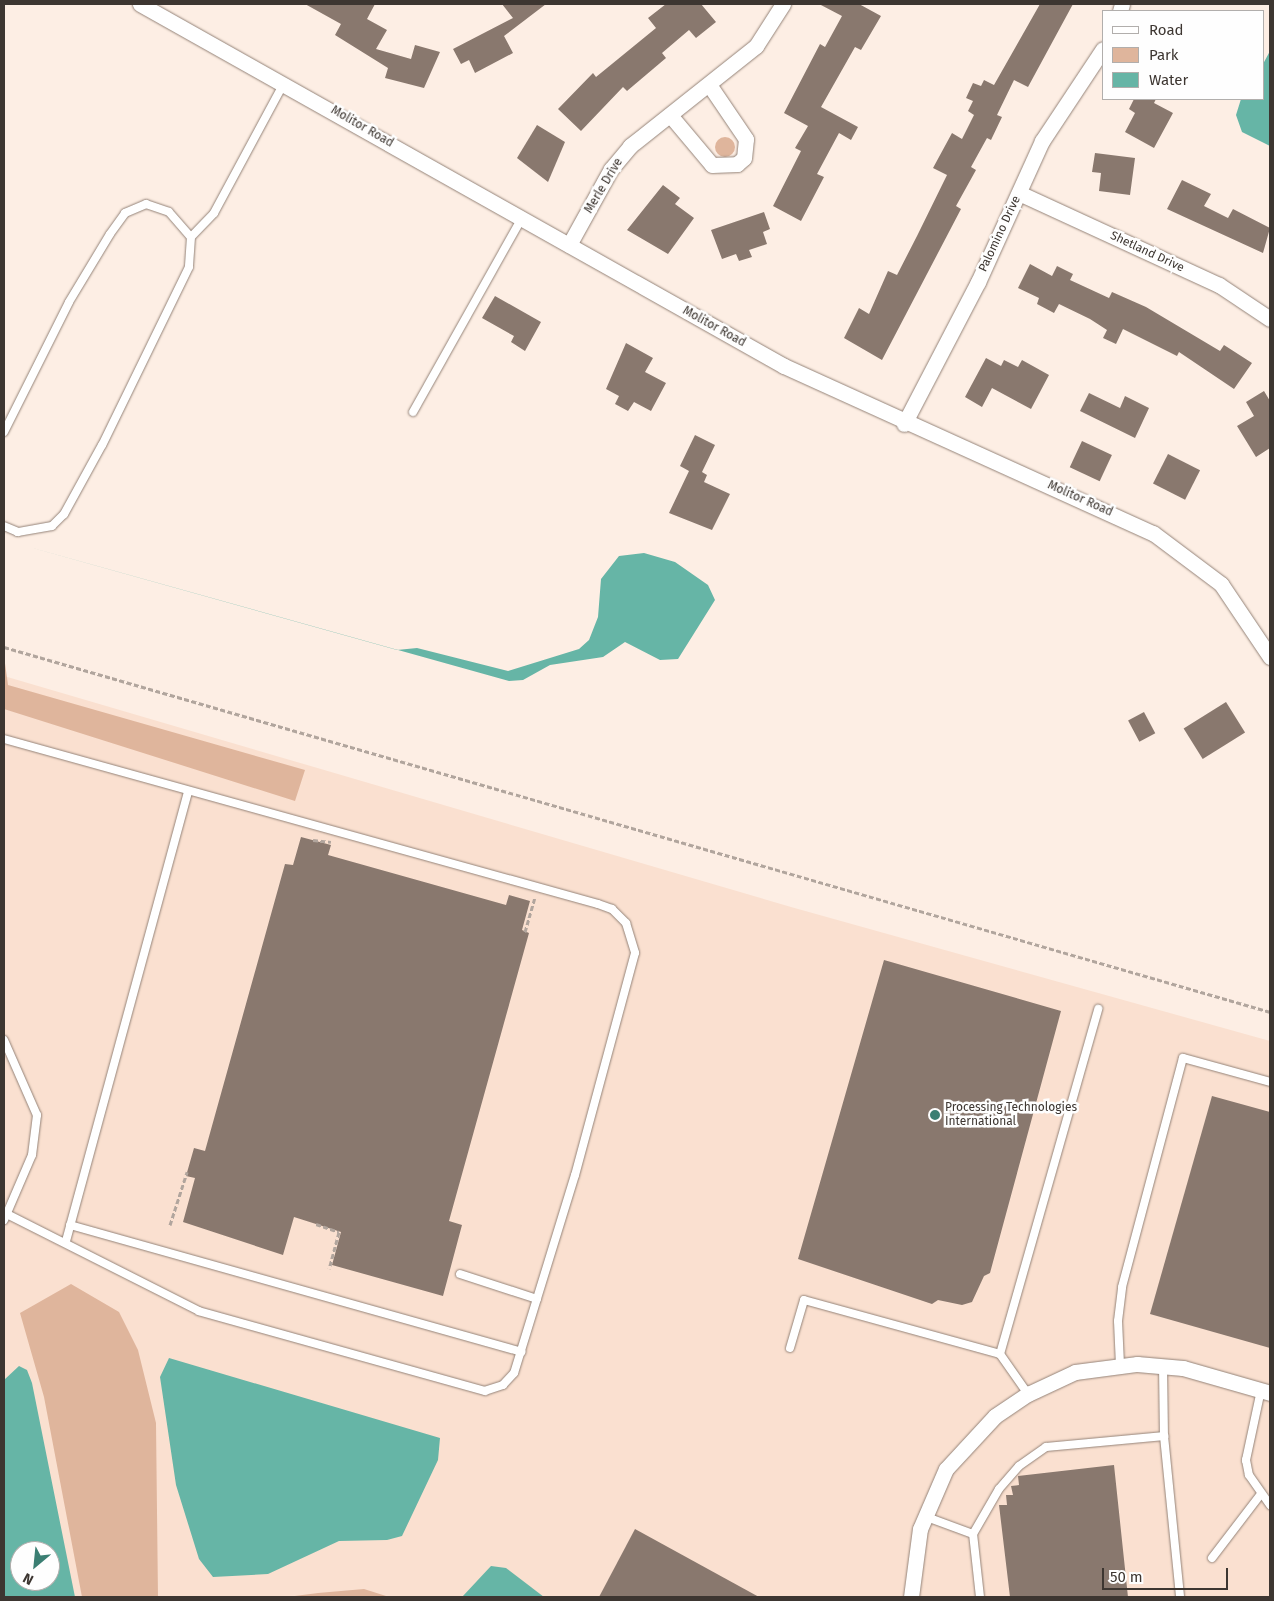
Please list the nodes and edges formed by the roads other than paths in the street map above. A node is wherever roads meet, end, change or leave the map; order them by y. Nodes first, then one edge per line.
1 (140, 4) edge
2 (783, 4) edge
3 (1102, 51) edge
4 (284, 83) junction
5 (710, 86) junction
6 (670, 115) junction
7 (1019, 193) junction
8 (522, 218) junction
9 (191, 237) junction
10 (569, 245) junction
11 (1270, 319) edge
12 (413, 412) dead end
13 (904, 424) junction
14 (4, 432) edge
15 (4, 526) edge
16 (1270, 657) edge
17 (4, 739) edge
18 (188, 792) junction
19 (1098, 1009) dead end
20 (4, 1040) edge
21 (1270, 1082) edge
22 (5, 1217) edge
23 (70, 1225) junction
24 (66, 1241) junction
25 (460, 1274) dead end
26 (537, 1299) junction
27 (790, 1348) dead end
28 (521, 1352) junction
29 (1000, 1354) junction
30 (1120, 1365) junction
31 (1162, 1366) junction
32 (1265, 1391) edge
33 (1028, 1394) junction
34 (1164, 1436) junction
35 (1261, 1494) junction
36 (1270, 1505) edge
37 (924, 1516) junction
38 (973, 1534) junction
39 (1212, 1558) dead end
40 (911, 1597) edge
41 (980, 1597) edge
42 (1180, 1597) edge

1 - 4 street, Molitor Road
2 - 5 street, Merle Drive
3 - 7 street, Palomino Drive
4 - 8 street, Molitor Road
4 - 9 lane
5 - 6 street, Merle Drive
5 - 6 street
6 - 10 street, Merle Drive
7 - 11 street, Shetland Drive
7 - 13 street, Palomino Drive
8 - 10 street, Molitor Road
8 - 12 lane
9 - 14 lane
9 - 15 lane
10 - 13 street, Molitor Road
13 - 16 street, Molitor Road
17 - 18 lane
18 - 23 lane
18 - 26 lane
19 - 29 lane
20 - 22 lane
21 - 30 lane
22 - 24 lane
23 - 24 lane
23 - 28 lane
24 - 28 lane
25 - 26 lane
26 - 28 lane
27 - 29 lane
29 - 33 lane
30 - 31 street
30 - 33 street
31 - 32 street
31 - 34 lane
32 - 35 lane
33 - 37 street
34 - 38 lane
34 - 42 lane
35 - 36 lane
35 - 39 lane
37 - 38 lane
37 - 40 street
38 - 41 lane

